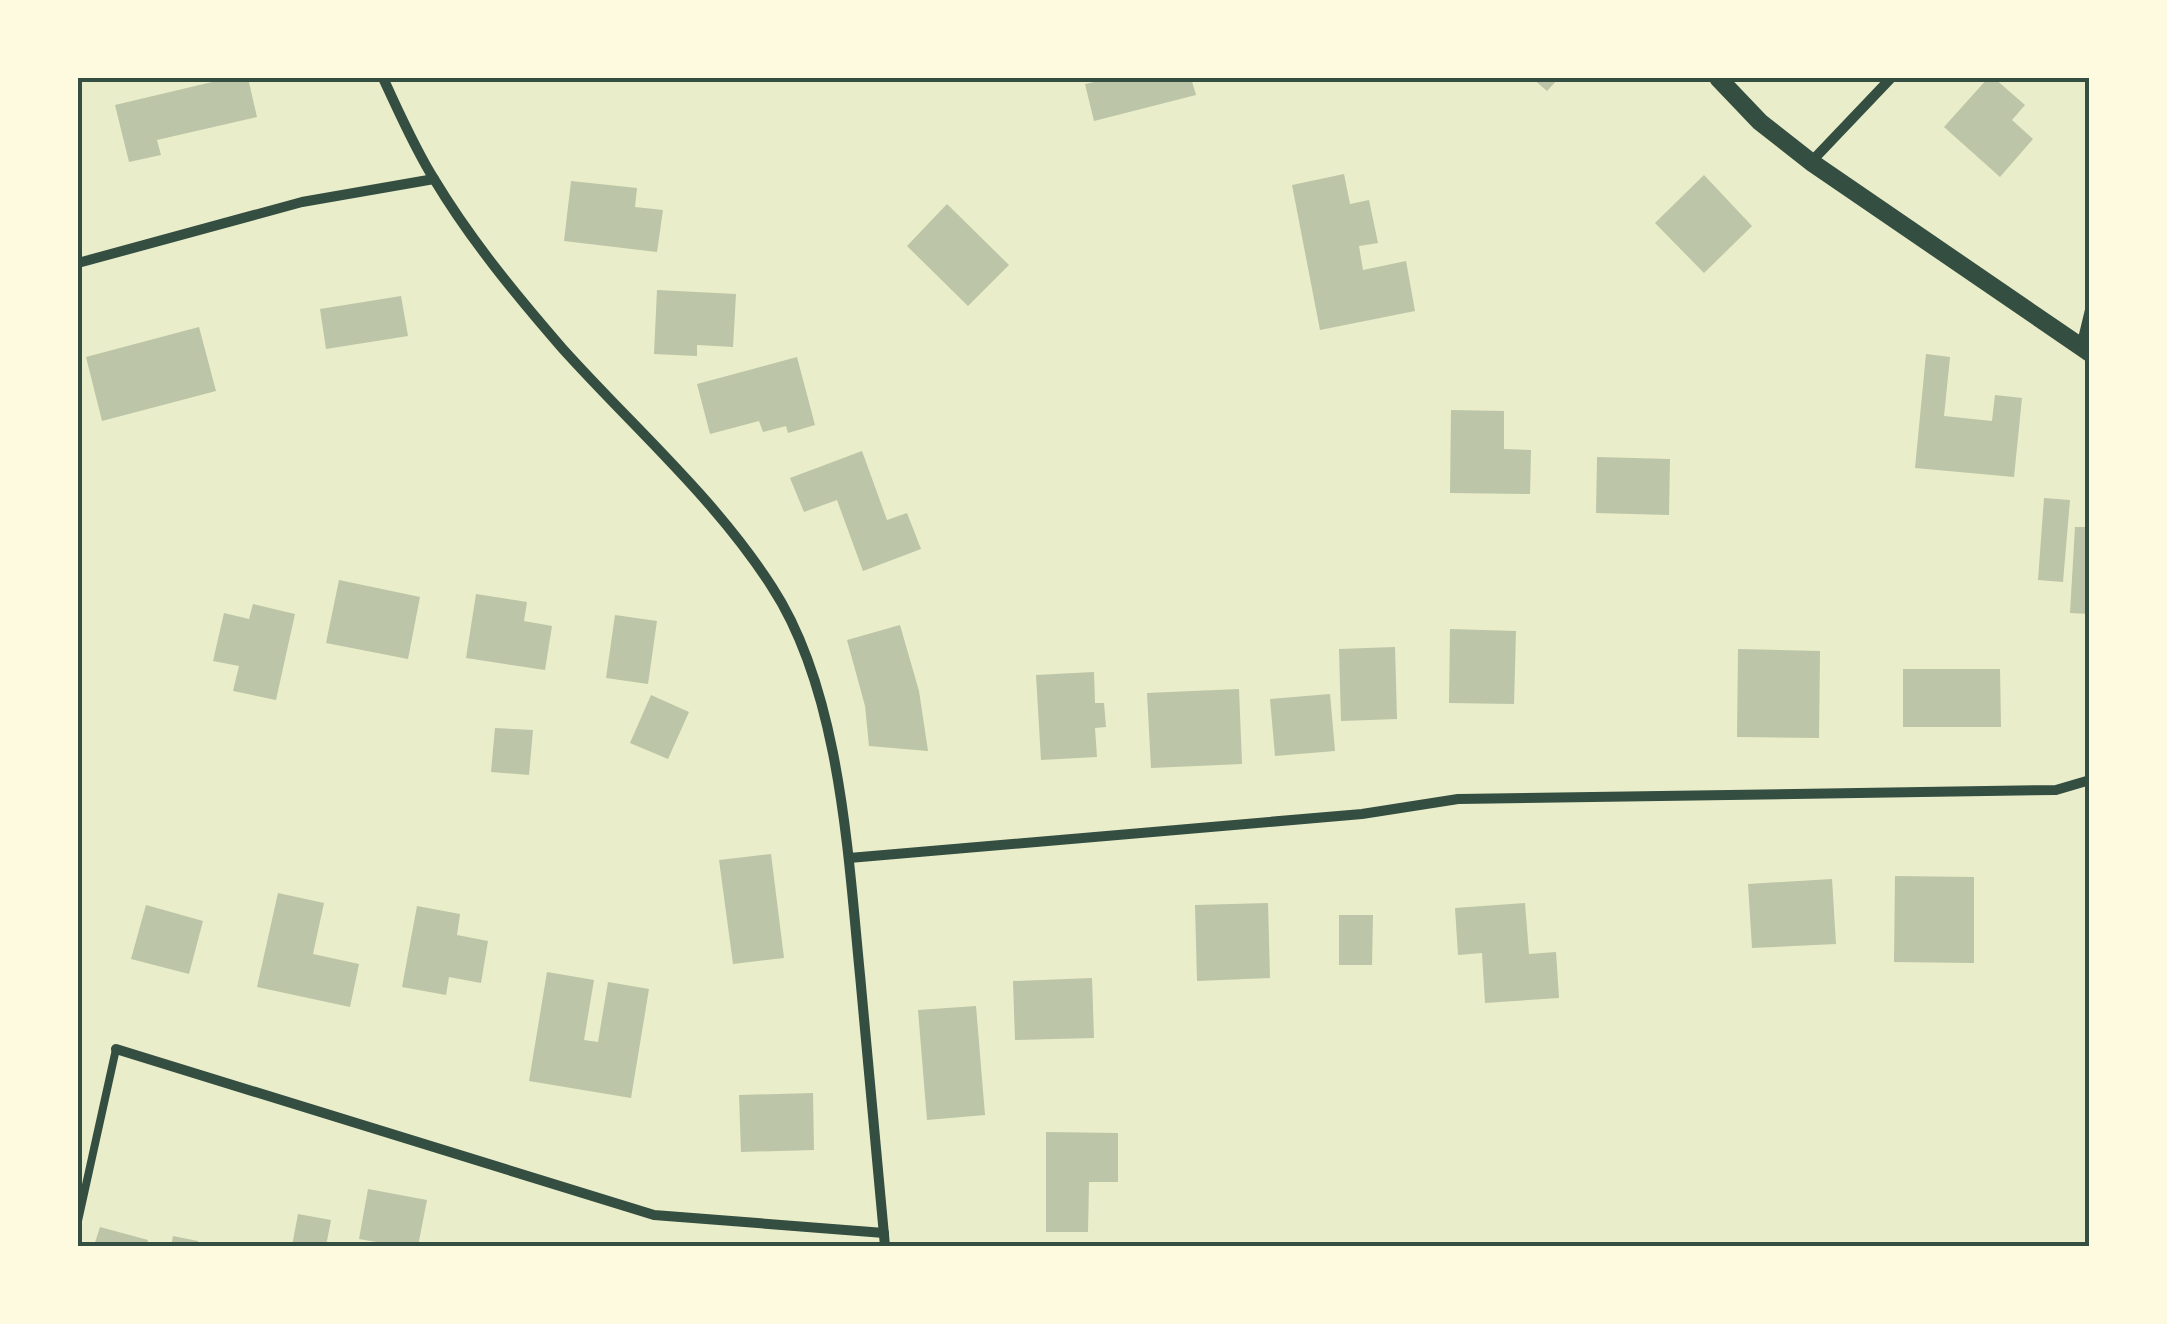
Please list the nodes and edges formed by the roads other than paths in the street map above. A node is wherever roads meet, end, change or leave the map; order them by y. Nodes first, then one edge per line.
1 (383, 78) edge
2 (1718, 78) edge
3 (1891, 78) edge
4 (1812, 162) junction
5 (434, 179) junction
6 (78, 263) edge
7 (2090, 310) edge
8 (2085, 350) edge
9 (2090, 780) edge
10 (849, 858) junction
11 (116, 1049) joint
12 (78, 1221) edge
13 (884, 1234) junction
14 (885, 1246) edge

1 - 5 street
2 - 4 street
3 - 4 street
4 - 8 street
5 - 6 street
5 - 10 street
7 - 8 street
9 - 10 street
10 - 13 street
11 - 12 lane
11 - 13 street
13 - 14 street

